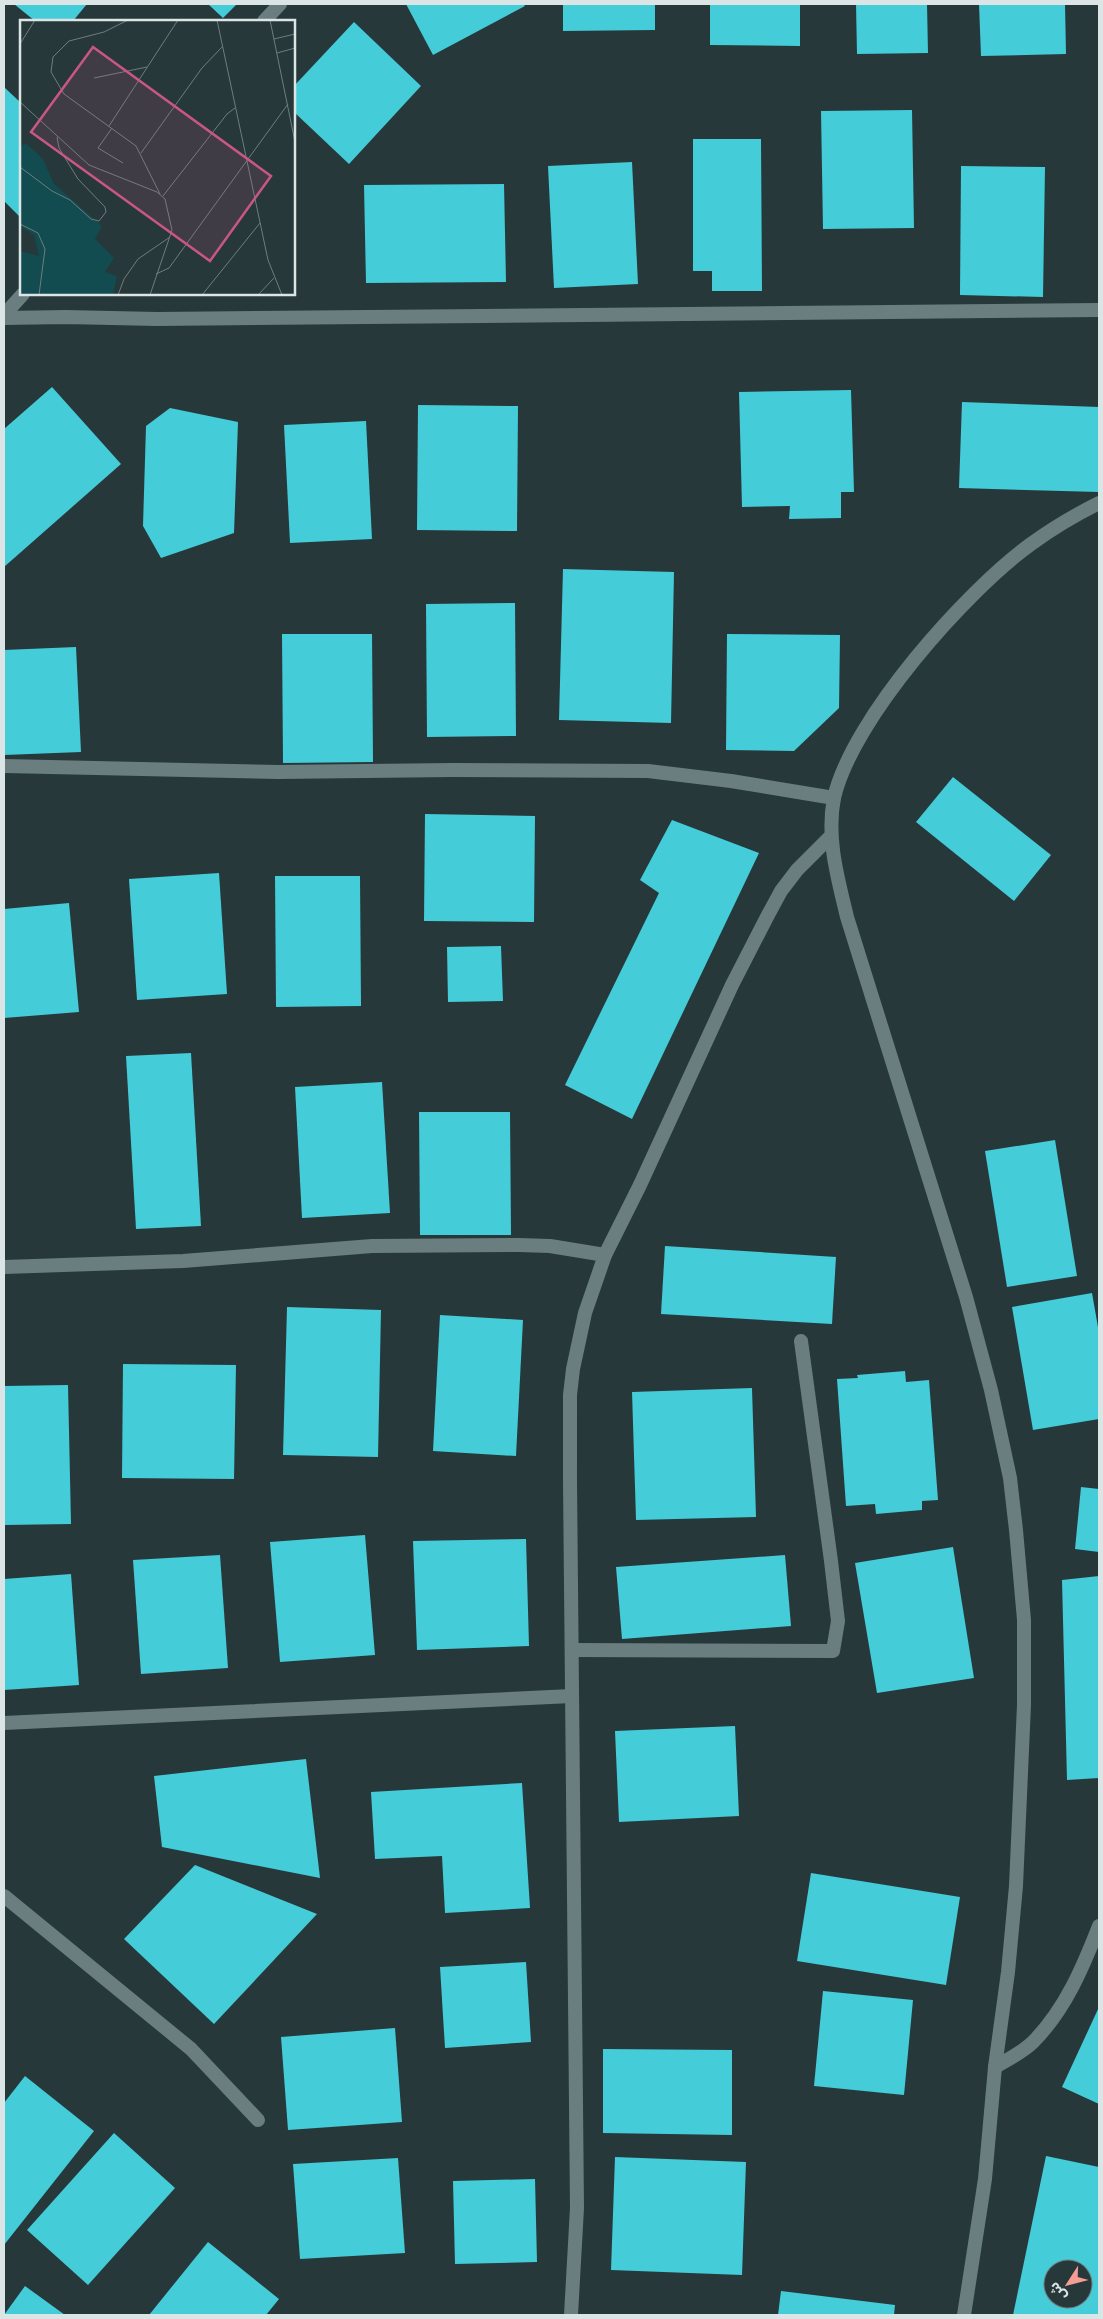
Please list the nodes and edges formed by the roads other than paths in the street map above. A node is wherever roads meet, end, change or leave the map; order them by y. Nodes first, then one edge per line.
1 (280, 4) edge
2 (265, 20) edge
3 (22, 295) edge
4 (1099, 310) edge
5 (4, 316) edge
6 (1099, 503) edge
7 (4, 766) edge
8 (834, 798) junction
9 (831, 836) junction
10 (605, 1255) junction
11 (4, 1267) edge
12 (801, 1341) dead end
13 (572, 1650) junction
14 (572, 1696) junction
15 (4, 1723) edge
16 (4, 1896) edge
17 (1099, 1926) edge
18 (995, 2068) junction
19 (258, 2120) dead end
20 (571, 2315) edge
21 (964, 2315) edge

1 - 2 street
3 - 5 street
4 - 5 street
6 - 8 street
7 - 8 street
8 - 9 street
9 - 10 street
9 - 18 street
10 - 11 street
10 - 13 street
12 - 13 street
13 - 14 street
14 - 15 street
14 - 20 street
16 - 19 street
17 - 18 street
18 - 21 street

